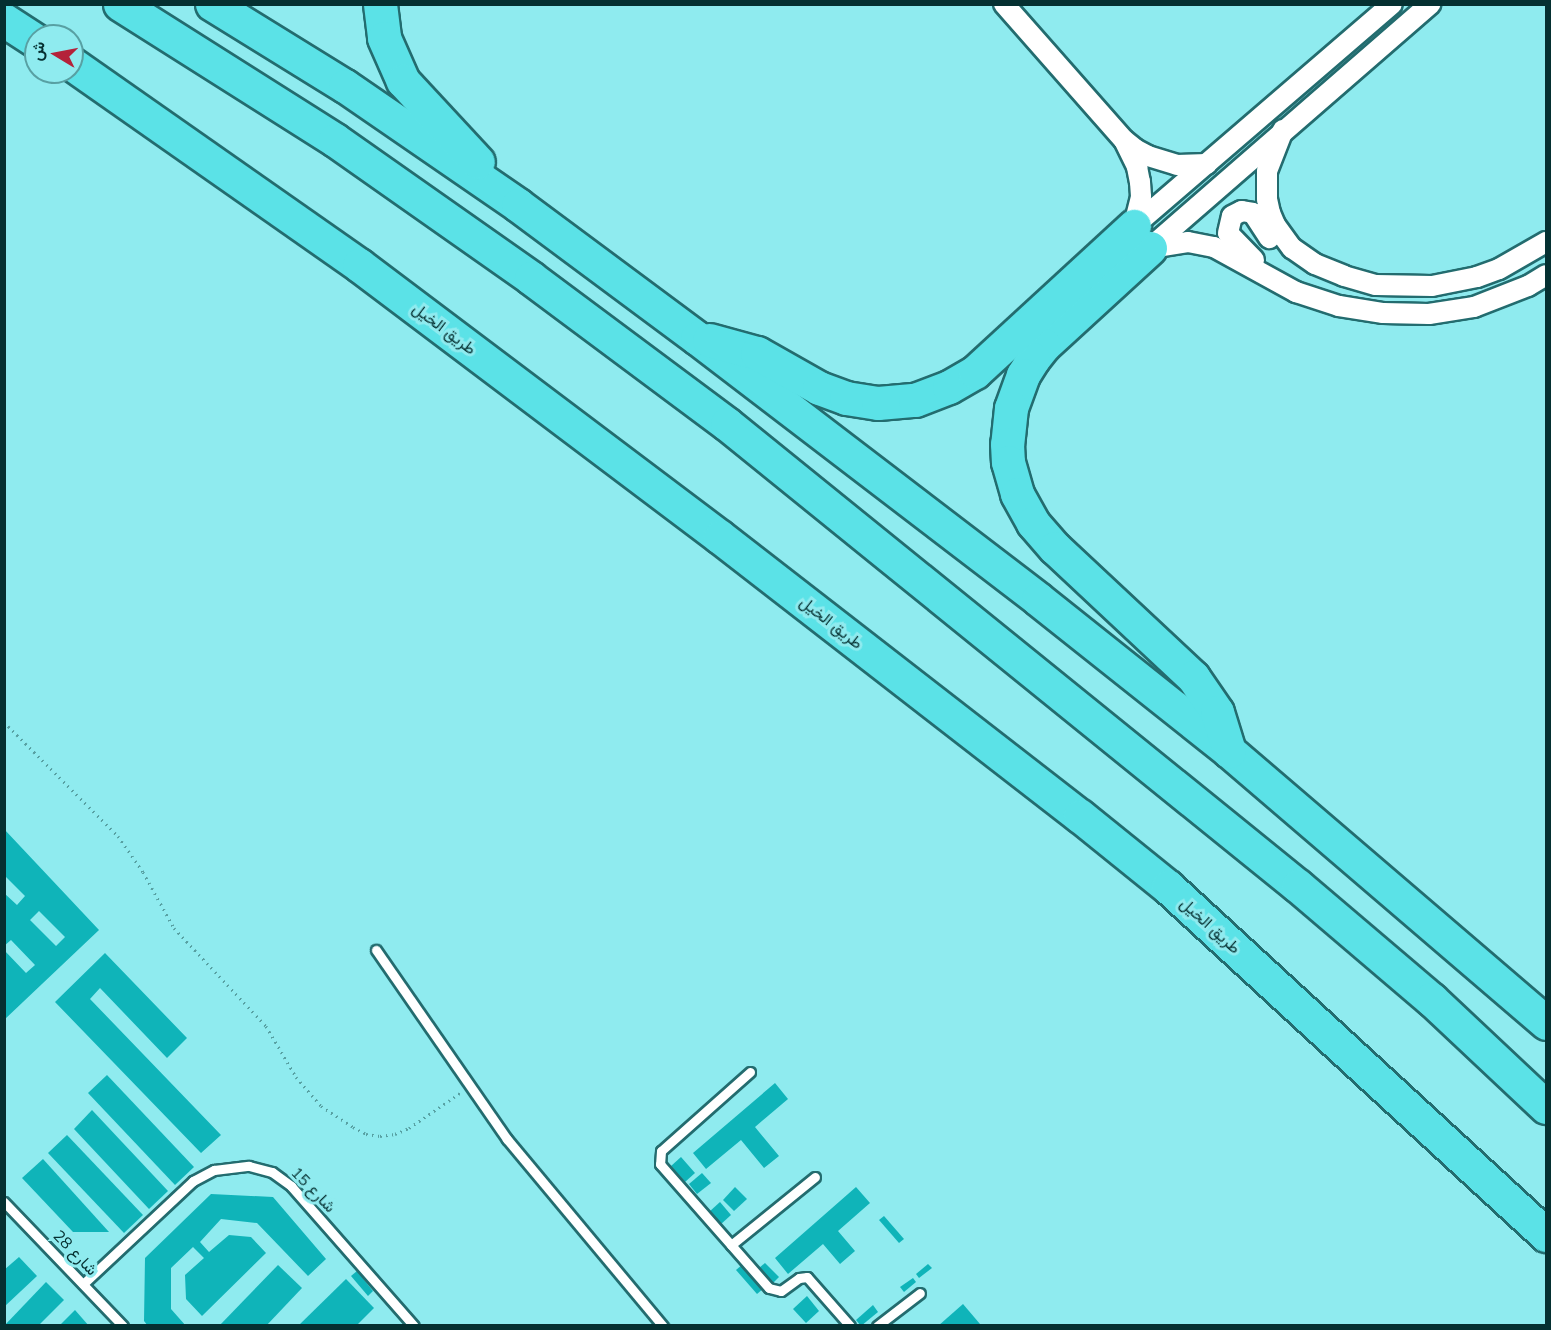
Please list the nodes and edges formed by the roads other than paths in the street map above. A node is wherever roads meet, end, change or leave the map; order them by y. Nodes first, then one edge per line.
1 (120, 4) edge
2 (212, 4) edge
3 (380, 4) edge
4 (1004, 4) edge
5 (1392, 4) edge
6 (1430, 4) edge
7 (4, 20) edge
8 (24, 32) edge
9 (84, 72) edge
10 (1283, 130) junction
11 (1124, 140) junction
12 (1207, 164) junction
13 (518, 205) junction
14 (1142, 237) junction
15 (1546, 242) edge
16 (1327, 269) junction
17 (1546, 275) edge
18 (1276, 282) junction
19 (697, 338) junction
20 (1229, 751) junction
21 (375, 950) dead end
22 (1546, 1023) edge
23 (750, 1072) dead end
24 (1546, 1107) edge
25 (815, 1178) dead end
26 (4, 1202) edge
27 (1546, 1235) edge
28 (731, 1245) junction
29 (83, 1284) junction
30 (921, 1293) dead end
31 (123, 1326) edge
32 (414, 1326) edge
33 (663, 1326) edge
34 (850, 1326) edge
35 (877, 1326) edge

1 - 24 highway
2 - 13 highway
3 - 13 highway
4 - 11 street
5 - 12 street
6 - 10 street
7 - 8 highway
9 - 27 highway, طريق الخيل
10 - 14 street
10 - 16 street
11 - 12 street
11 - 14 street
12 - 14 street
13 - 19 highway
14 - 18 street
14 - 19 highway
14 - 20 highway
15 - 16 street
16 - 18 street
17 - 18 street
19 - 20 highway
20 - 22 highway
21 - 33 lane
23 - 28 lane
25 - 28 lane
26 - 29 lane, شارع 28
28 - 34 lane
29 - 31 lane, شارع 28
29 - 32 lane, شارع 15
30 - 35 lane

